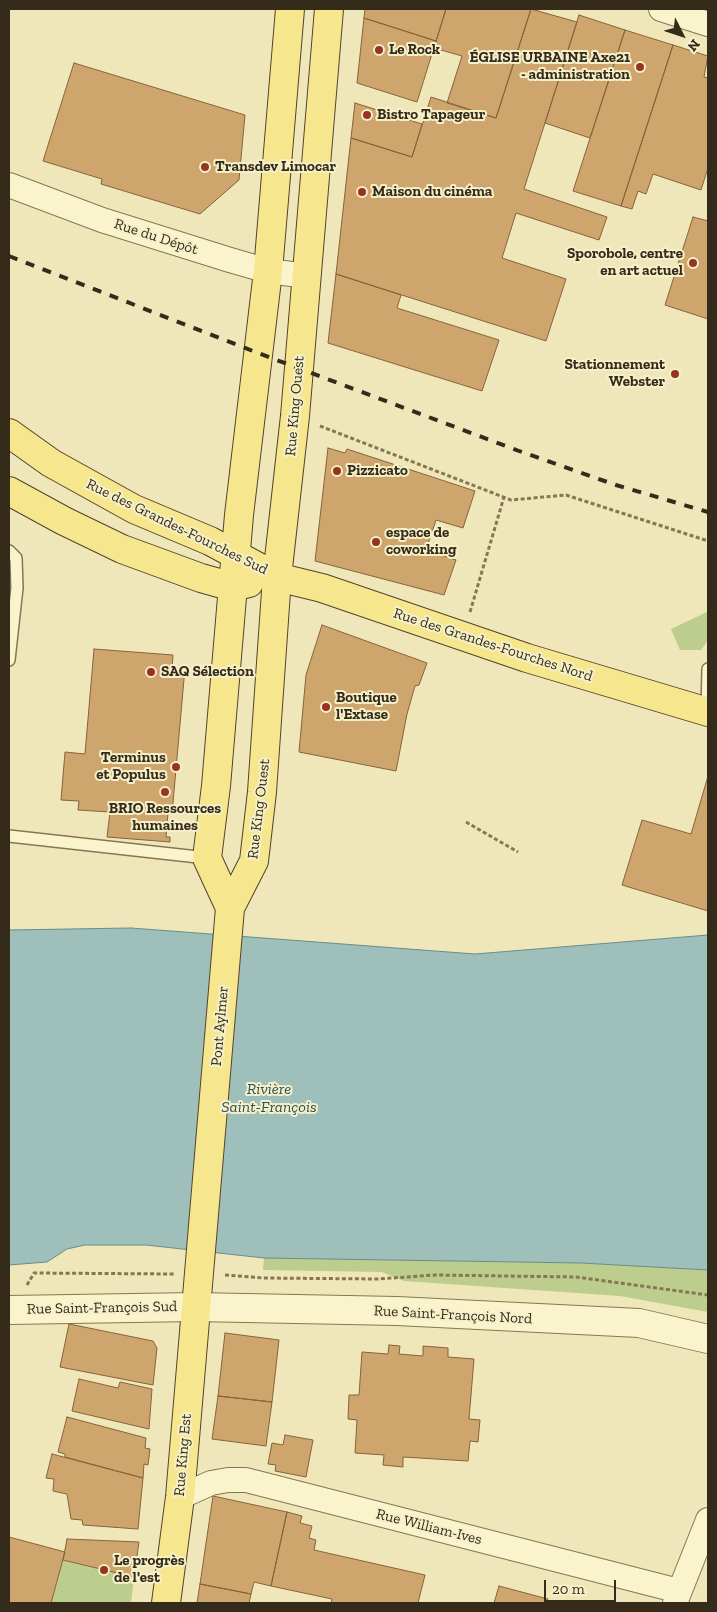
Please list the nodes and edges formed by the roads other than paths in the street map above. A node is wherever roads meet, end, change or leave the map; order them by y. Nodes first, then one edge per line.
1 (290, 9) edge
2 (329, 9) edge
3 (661, 9) edge
4 (708, 24) edge
5 (9, 185) edge
6 (268, 271) junction
7 (307, 276) junction
8 (9, 433) edge
9 (9, 491) edge
10 (9, 551) edge
11 (237, 554) junction
12 (277, 577) junction
13 (233, 587) junction
14 (9, 660) edge
15 (708, 669) edge
16 (708, 711) edge
17 (9, 836) edge
18 (207, 858) junction
19 (230, 908) junction
20 (195, 1306) junction
21 (9, 1310) edge
22 (708, 1339) edge
23 (180, 1497) junction
24 (708, 1520) edge
25 (677, 1597) edge
26 (166, 1603) edge

1 - 6 main road
2 - 7 main road, Rue King Ouest
3 - 4 street
5 - 6 street, Rue du Dépôt
6 - 7 street, Rue du Dépôt
6 - 11 main road
7 - 12 main road, Rue King Ouest
8 - 11 main road, Rue des Grandes-Fourches Sud
9 - 13 main road, Rue des Grandes-Fourches Sud
10 - 14 lane
11 - 12 main road, Rue des Grandes-Fourches Sud
11 - 13 main road
12 - 13 main road, Rue des Grandes-Fourches Sud
12 - 16 main road, Rue des Grandes-Fourches Nord
12 - 19 main road, Rue King Ouest
13 - 18 main road
15 - 16 lane
17 - 18 lane
18 - 19 main road
19 - 20 main road, Pont Aylmer
20 - 21 street, Rue Saint-François Sud
20 - 22 street, Rue Saint-François Nord
20 - 23 main road, Rue King Est
23 - 25 street, Rue William-Ives
23 - 26 main road, Rue King Est
24 - 25 street

